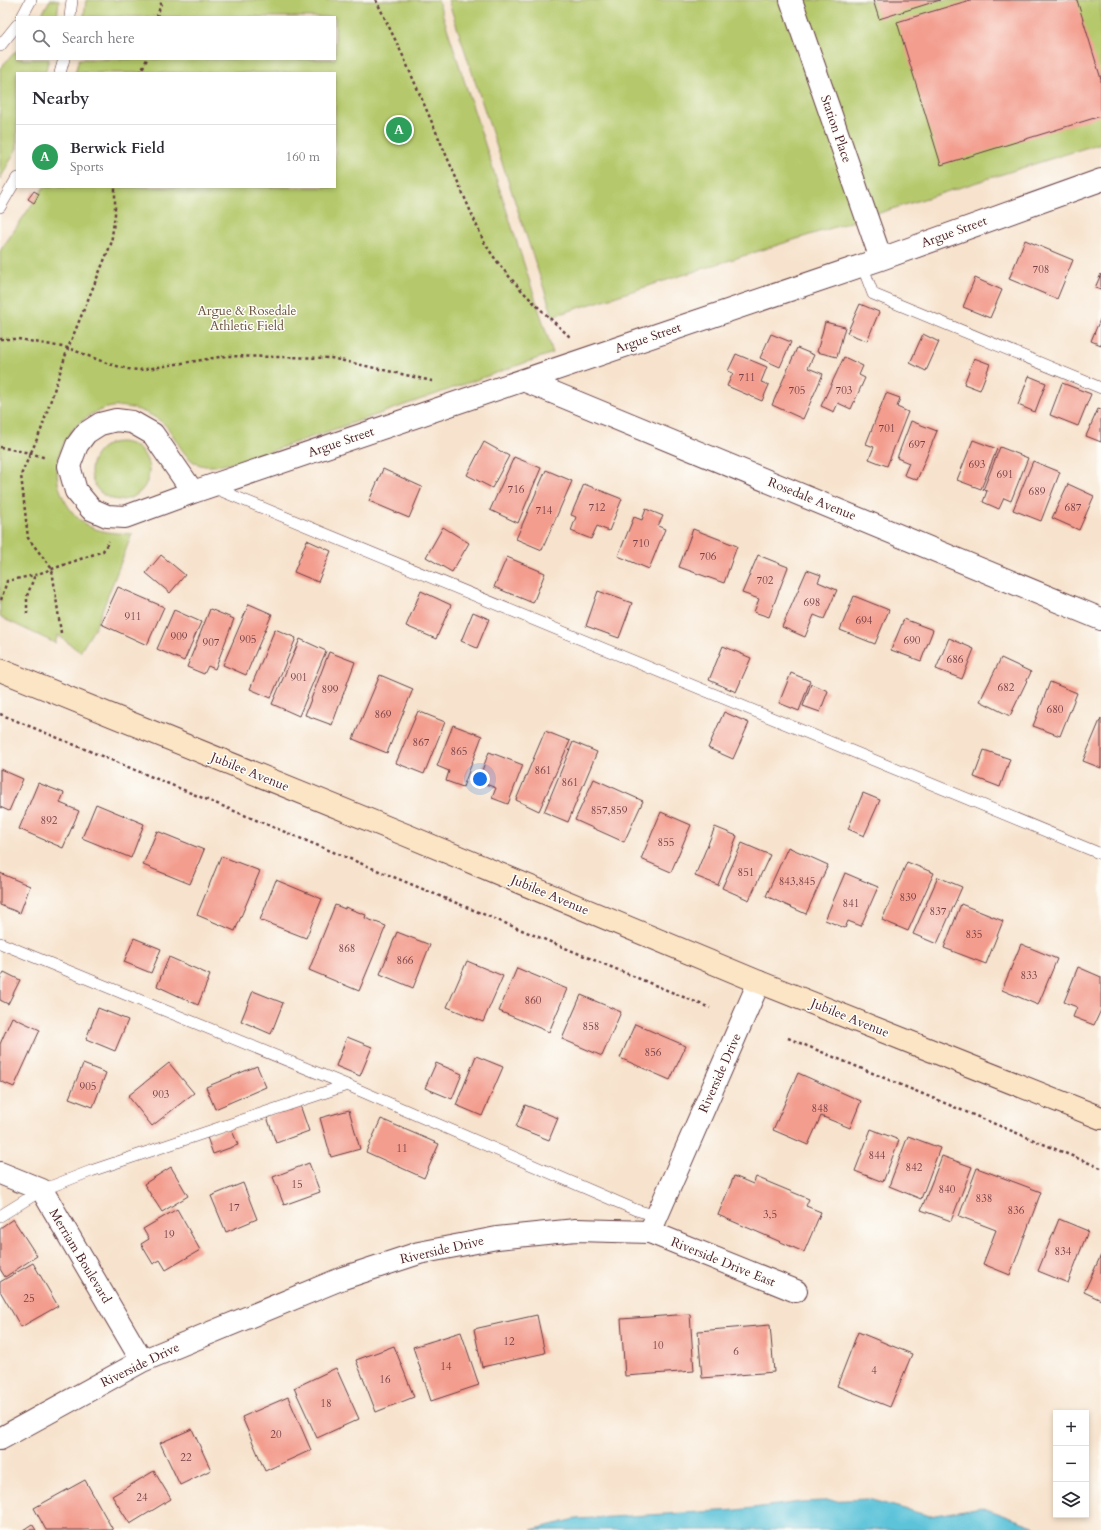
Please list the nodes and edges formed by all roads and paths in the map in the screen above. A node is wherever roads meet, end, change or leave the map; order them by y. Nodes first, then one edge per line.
1 (31, 0) edge
2 (72, 0) edge
3 (162, 0) edge
4 (376, 0) edge
5 (791, 0) edge
6 (23, 16) edge
7 (70, 16) edge
8 (157, 16) edge
9 (16, 26) edge
10 (0, 46) edge
11 (64, 60) edge
12 (146, 60) edge
13 (60, 72) edge
14 (140, 72) edge
15 (16, 180) edge
16 (1101, 180) edge
17 (115, 188) edge
18 (0, 207) edge
19 (872, 262) junction
20 (0, 339) edge
21 (68, 348) junction
22 (590, 357) junction
23 (523, 380) junction
24 (1101, 388) edge
25 (465, 400) junction
26 (0, 447) edge
27 (30, 453) junction
28 (201, 489) junction
29 (125, 517) junction
30 (52, 569) junction
31 (35, 575) junction
32 (1, 600) edge
33 (27, 614) dead end
34 (1101, 619) edge
35 (61, 633) dead end
36 (0, 670) edge
37 (0, 714) edge
38 (1101, 854) edge
39 (0, 943) edge
40 (759, 982) junction
41 (710, 1008) dead end
42 (788, 1038) dead end
43 (346, 1085) junction
44 (1101, 1118) edge
45 (1101, 1168) edge
46 (0, 1173) edge
47 (42, 1190) junction
48 (0, 1216) edge
49 (654, 1224) junction
50 (796, 1291) dead end
51 (142, 1361) junction
52 (0, 1439) edge

1 - 6 lane
2 - 7 lane
3 - 8 path
4 - 22 path
5 - 19 street, Station Place
9 - 10 lane
11 - 13 lane
12 - 14 path
15 - 18 lane
16 - 19 street, Argue Street
17 - 21 path
19 - 22 street, Argue Street
19 - 24 lane
20 - 21 path
21 - 25 path
21 - 27 path
22 - 23 street, Argue Street
23 - 25 street, Argue Street
23 - 34 street, Rosedale Avenue
25 - 28 street, Argue Street
26 - 27 path
27 - 30 path
28 - 29 street, Argue Street
28 - 29 street, Argue Street
28 - 38 lane
29 - 30 path
30 - 31 path
30 - 35 path
31 - 32 path
31 - 33 path
36 - 40 main road, Jubilee Avenue
37 - 41 path
39 - 43 lane
40 - 44 main road, Jubilee Avenue
40 - 49 street, Riverside Drive
42 - 45 path
43 - 47 lane
43 - 49 lane
46 - 47 street
47 - 48 lane
47 - 51 street, Merriam Boulevard
49 - 50 street, Riverside Drive East
49 - 51 street, Riverside Drive
51 - 52 street, Riverside Drive

